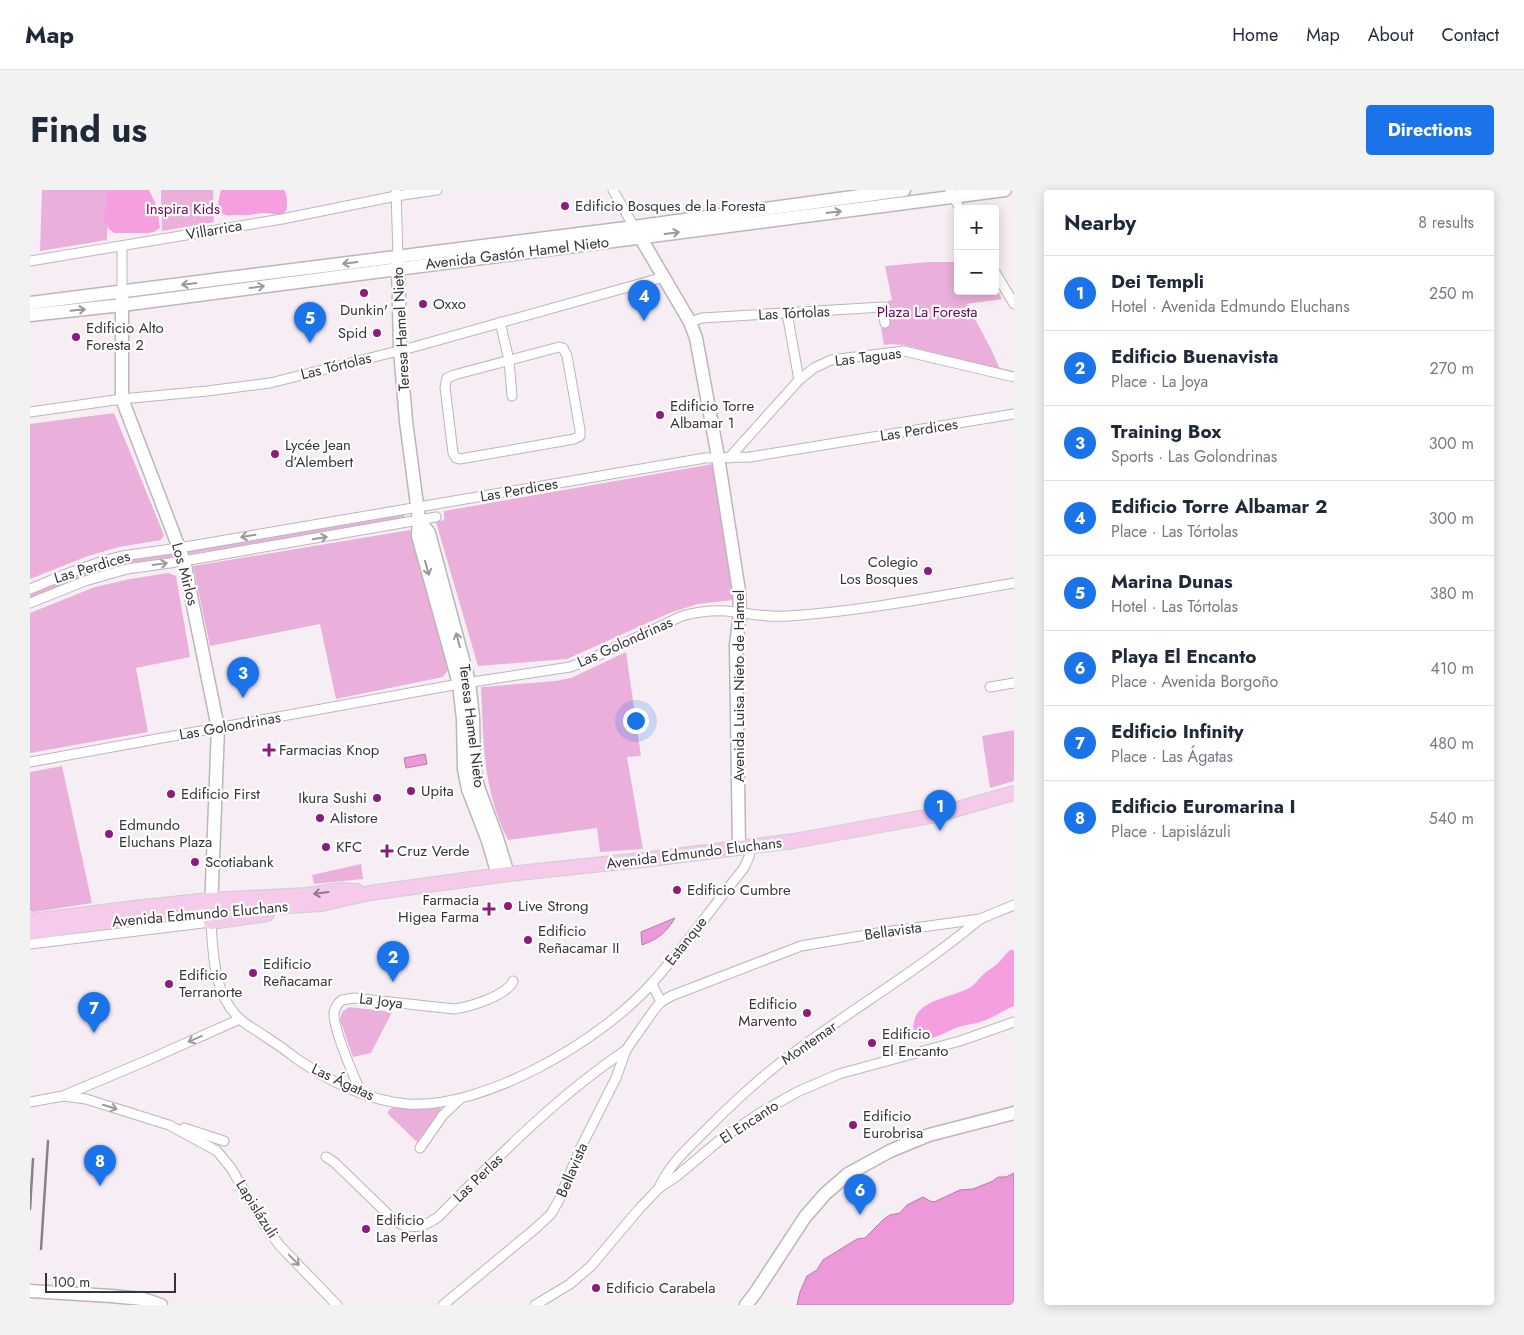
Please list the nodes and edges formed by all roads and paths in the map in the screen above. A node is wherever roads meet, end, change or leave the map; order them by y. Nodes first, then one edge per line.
1 (437, 190) edge
2 (613, 190) edge
3 (904, 190) edge
4 (1005, 190) edge
5 (396, 193) edge
6 (952, 193) edge
7 (958, 205) edge
8 (637, 232) junction
9 (122, 246) junction
10 (30, 261) edge
11 (398, 262) junction
12 (664, 277) junction
13 (999, 279) edge
14 (122, 299) junction
15 (30, 303) edge
16 (1014, 304) edge
17 (787, 313) junction
18 (30, 315) edge
19 (500, 322) junction
20 (690, 322) junction
21 (885, 324) dead end
22 (400, 350) junction
23 (509, 360) junction
24 (1014, 377) edge
25 (799, 380) junction
26 (512, 396) dead end
27 (122, 399) junction
28 (30, 412) edge
29 (1014, 414) edge
30 (724, 458) junction
31 (417, 507) junction
32 (436, 517) dead end
33 (419, 520) junction
34 (179, 548) junction
35 (184, 561) junction
36 (1014, 583) edge
37 (30, 589) edge
38 (30, 603) edge
39 (740, 613) junction
40 (464, 683) junction
41 (1014, 683) edge
42 (990, 687) dead end
43 (218, 728) junction
44 (30, 762) edge
45 (1014, 793) edge
46 (745, 848) junction
47 (503, 875) junction
48 (370, 893) junction
49 (1014, 905) edge
50 (211, 911) junction
51 (980, 919) junction
52 (30, 922) edge
53 (30, 932) edge
54 (30, 944) edge
55 (513, 981) dead end
56 (652, 984) junction
57 (661, 1002) junction
58 (240, 1018) junction
59 (1014, 1022) edge
60 (626, 1050) junction
61 (361, 1093) junction
62 (63, 1096) junction
63 (459, 1099) junction
64 (30, 1102) edge
65 (1014, 1112) edge
66 (169, 1125) junction
67 (224, 1141) dead end
68 (420, 1148) dead end
69 (326, 1157) dead end
70 (659, 1188) junction
71 (30, 1291) edge
72 (161, 1305) edge
73 (337, 1305) edge
74 (443, 1305) edge
75 (535, 1305) edge
76 (746, 1305) edge

1 - 5 street, Villarrica
2 - 8 street, Avenida Luisa Nieto de Hamel
3 - 8 main road, Avenida Gastón Hamel Nieto
4 - 6 main road, Avenida Gastón Hamel Nieto
5 - 9 street, Villarrica
5 - 11 street
6 - 7 street
8 -> 6 main road, Avenida Gastón Hamel Nieto
8 - 11 main road, Avenida Gastón Hamel Nieto
8 - 12 main road, Avenida Luisa Nieto de Hamel
9 - 10 street, Villarrica
9 - 14 street, Los Mirlos
11 - 14 main road, Avenida Gastón Hamel Nieto
11 - 22 main road, Teresa Hamel Nieto
12 - 19 street, Las Tórtolas
12 - 20 main road, Avenida Luisa Nieto de Hamel
13 - 16 street
14 - 15 main road, Avenida Gastón Hamel Nieto
18 -> 14 main road, Avenida Gastón Hamel Nieto
14 - 27 main road, Los Mirlos
17 - 20 street, Las Tórtolas
17 - 21 street, Las Tórtolas
17 - 25 street
19 - 22 street, Las Tórtolas
19 - 23 street
20 - 30 main road, Avenida Luisa Nieto de Hamel
22 - 27 street, Las Tórtolas
22 - 31 main road, Teresa Hamel Nieto
23 - 23 street
23 - 26 street
24 - 25 street, Las Taguas
25 - 30 street, Las Taguas
27 - 28 street, Las Tórtolas
27 - 34 main road, Los Mirlos
29 - 30 street, Las Perdices
30 - 31 street, Las Perdices
30 - 39 main road, Avenida Luisa Nieto de Hamel
31 - 33 main road, Teresa Hamel Nieto
31 -> 34 street, Las Perdices
32 - 33 street, Las Perdices
35 -> 33 street, Las Perdices
33 - 40 main road, Teresa Hamel Nieto
34 - 35 main road, Los Mirlos
34 - 37 street, Las Perdices
38 -> 35 street, Las Perdices
35 - 43 main road, Los Mirlos
36 - 39 street, Las Golondrinas
39 - 40 street, Las Golondrinas
39 - 46 main road, Avenida Luisa Nieto de Hamel
40 - 43 street, Las Golondrinas
40 - 47 main road, Teresa Hamel Nieto
41 - 42 street
43 - 44 street, Las Golondrinas
43 - 50 main road, Los Mirlos
45 - 46 main road, Avenida Edmundo Eluchans
46 - 47 main road, Avenida Edmundo Eluchans
46 - 56 street, Estanque
47 - 48 main road, Avenida Edmundo Eluchans
48 -> 50 main road, Avenida Edmundo Eluchans
48 - 50 main road, Avenida Edmundo Eluchans
49 - 51 street, Bellavista
50 - 52 main road, Avenida Edmundo Eluchans
50 - 53 main road, Avenida Edmundo Eluchans
50 - 54 street
50 - 58 street, Las Ágatas
51 - 57 street, Bellavista
51 - 70 street, Montemar
55 - 61 street, La Joya
56 - 57 street
56 - 63 street, Las Ágatas
57 - 60 street, Bellavista
58 - 61 street, Las Ágatas
58 -> 62 street
59 - 70 street, El Encanto
60 - 69 street, Las Perlas
60 - 74 street, Bellavista
61 - 63 street, Las Ágatas
62 - 64 street
62 -> 66 street, Lapislázuli
63 - 68 street, Las Ágatas
65 - 76 main road
66 - 67 street, Lapislázuli
66 -> 73 street, Lapislázuli
70 - 75 street, El Encanto
71 - 72 main road

